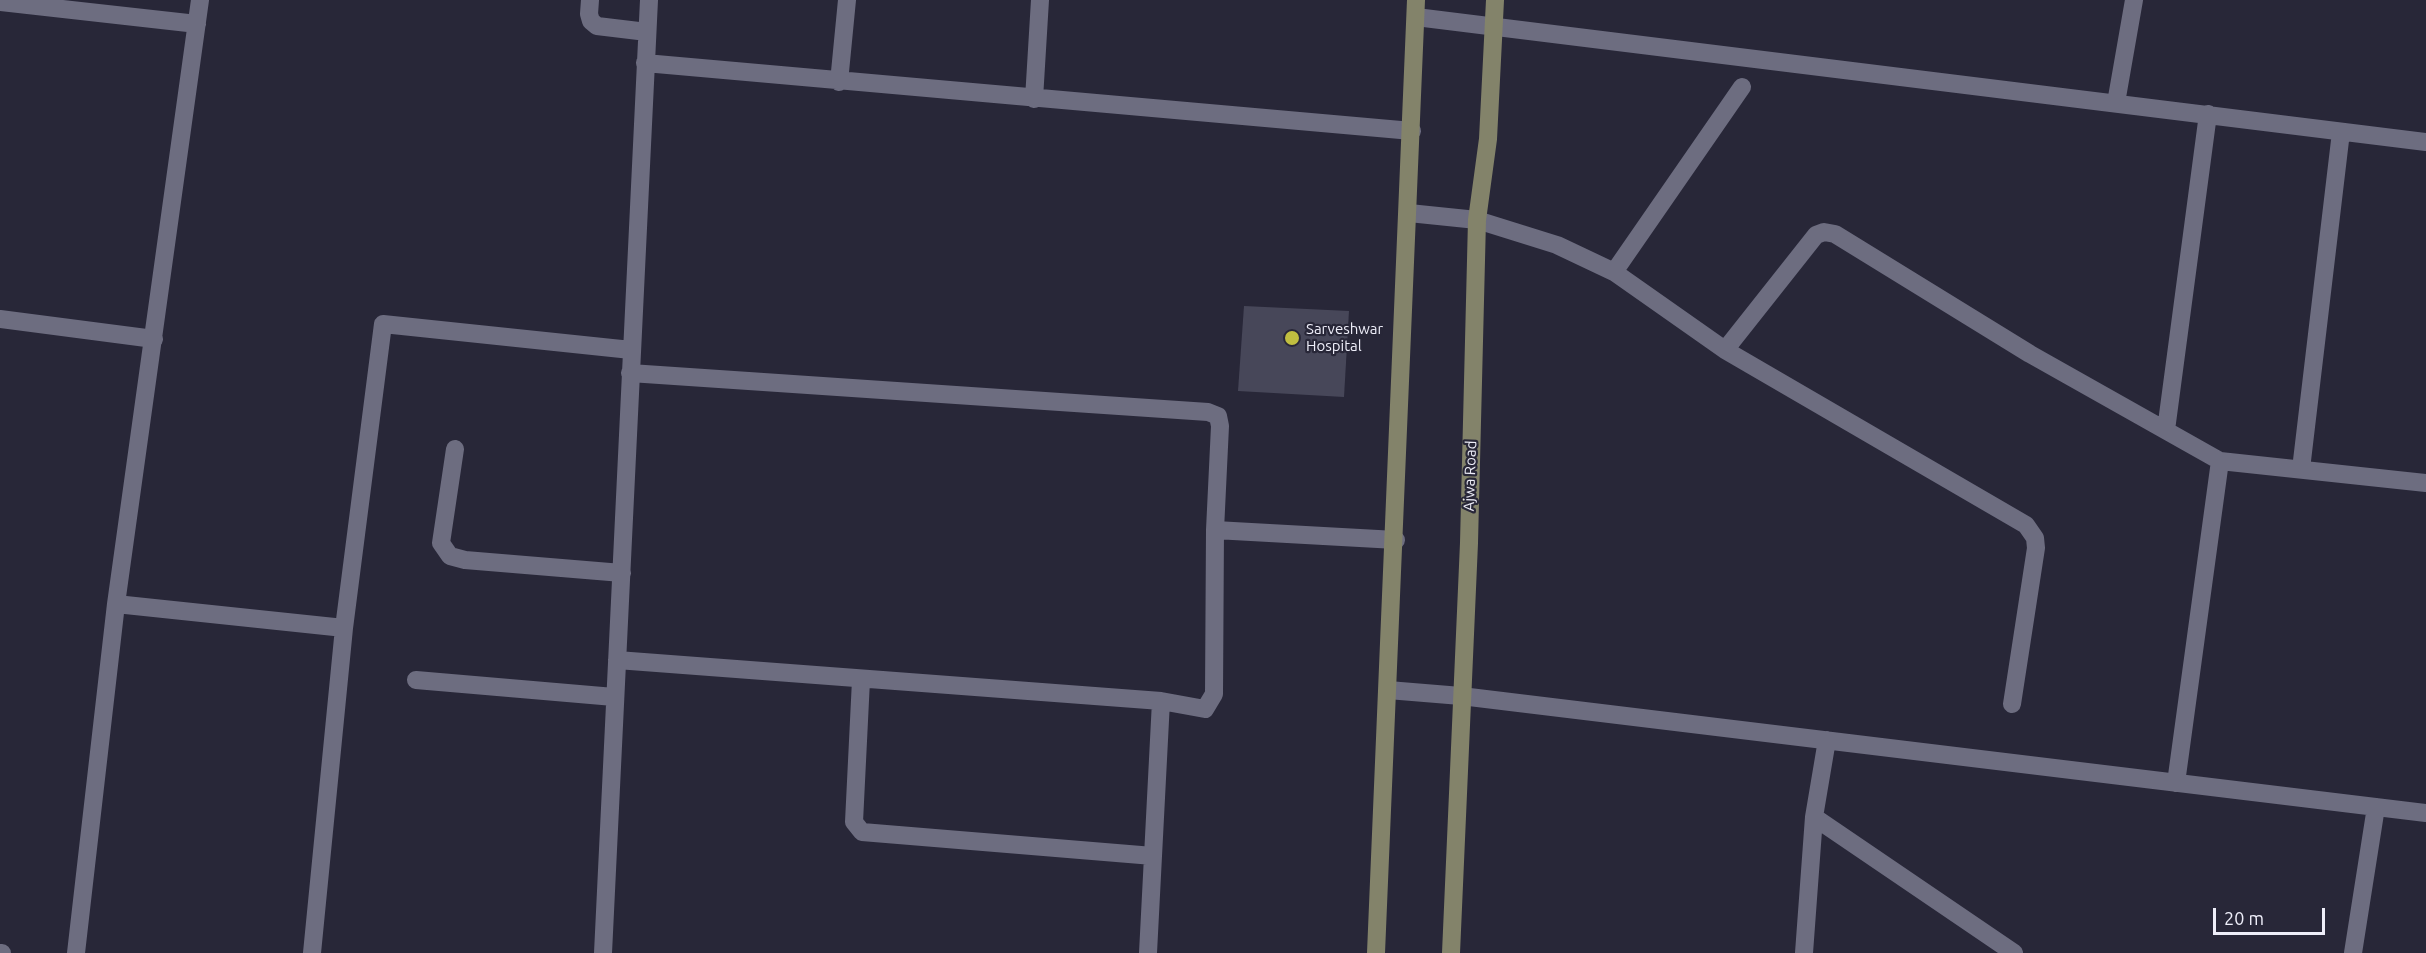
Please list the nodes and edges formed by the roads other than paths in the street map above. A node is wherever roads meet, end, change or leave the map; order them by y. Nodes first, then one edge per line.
1 (200, 0) edge
2 (590, 0) edge
3 (650, 0) edge
4 (847, 0) edge
5 (1040, 0) edge
6 (1495, 0) edge
7 (2134, 0) edge
8 (0, 2) edge
9 (49, 4) edge
10 (1416, 8) edge
11 (197, 24) junction
12 (1494, 25) junction
13 (647, 32) junction
14 (645, 63) junction
15 (840, 82) junction
16 (1742, 87) dead end
17 (1034, 99) junction
18 (2116, 103) junction
19 (2208, 114) junction
20 (1412, 131) junction
21 (2341, 132) junction
22 (2426, 142) edge
23 (1409, 213) junction
24 (1477, 220) junction
25 (1614, 272) junction
26 (0, 319) edge
27 (154, 339) junction
28 (631, 350) junction
29 (1725, 350) junction
30 (630, 373) junction
31 (2166, 430) junction
32 (455, 449) dead end
33 (2220, 461) junction
34 (2301, 469) junction
35 (2426, 483) edge
36 (1215, 530) junction
37 (1396, 540) junction
38 (622, 573) junction
39 (116, 604) junction
40 (344, 628) junction
41 (617, 660) junction
42 (416, 680) dead end
43 (861, 680) junction
44 (1388, 690) junction
45 (1461, 696) junction
46 (614, 697) junction
47 (1161, 701) junction
48 (2012, 704) dead end
49 (1827, 740) junction
50 (2176, 783) junction
51 (2376, 807) junction
52 (2426, 813) edge
53 (1814, 817) junction
54 (1153, 856) junction
55 (76, 953) edge
56 (312, 953) edge
57 (603, 953) edge
58 (1148, 953) edge
59 (1376, 953) edge
60 (1451, 953) edge
61 (1803, 953) edge
62 (2014, 953) edge
63 (2353, 953) edge

1 - 11 street
2 - 13 street
3 - 13 street
4 - 15 street
5 - 17 street
6 - 12 main road, Ajwa Road
7 - 18 street
8 - 9 street
9 - 11 street
10 - 12 street
10 - 20 main road
11 - 27 street
12 - 18 street
12 - 24 main road, Ajwa Road
13 - 14 street
14 - 15 street
14 - 28 street
15 - 17 street
16 - 25 street
17 - 20 street
18 - 19 street
19 - 21 street
19 - 31 street
20 - 23 main road
21 - 22 street
21 - 34 street
23 - 24 street
23 - 37 main road
24 - 25 street
24 - 45 main road, Ajwa Road
25 - 29 street
26 - 27 street
27 - 39 street
28 - 30 street
28 - 40 street
29 - 31 street
29 - 48 street
30 - 36 street
30 - 38 street
31 - 33 street
32 - 38 street
33 - 34 street
33 - 50 street
34 - 35 street
36 - 37 street
36 - 47 street
37 - 44 main road
38 - 41 street
39 - 40 street
39 - 55 street
40 - 56 street
41 - 43 street
41 - 46 street
42 - 46 street
43 - 47 street
43 - 54 street
44 - 45 street
44 - 59 main road
45 - 49 street
45 - 60 main road, Ajwa Road
46 - 57 street
47 - 54 street
49 - 50 street
49 - 53 street
50 - 51 street
51 - 52 street
51 - 63 street
53 - 61 street
53 - 62 street
54 - 58 street

